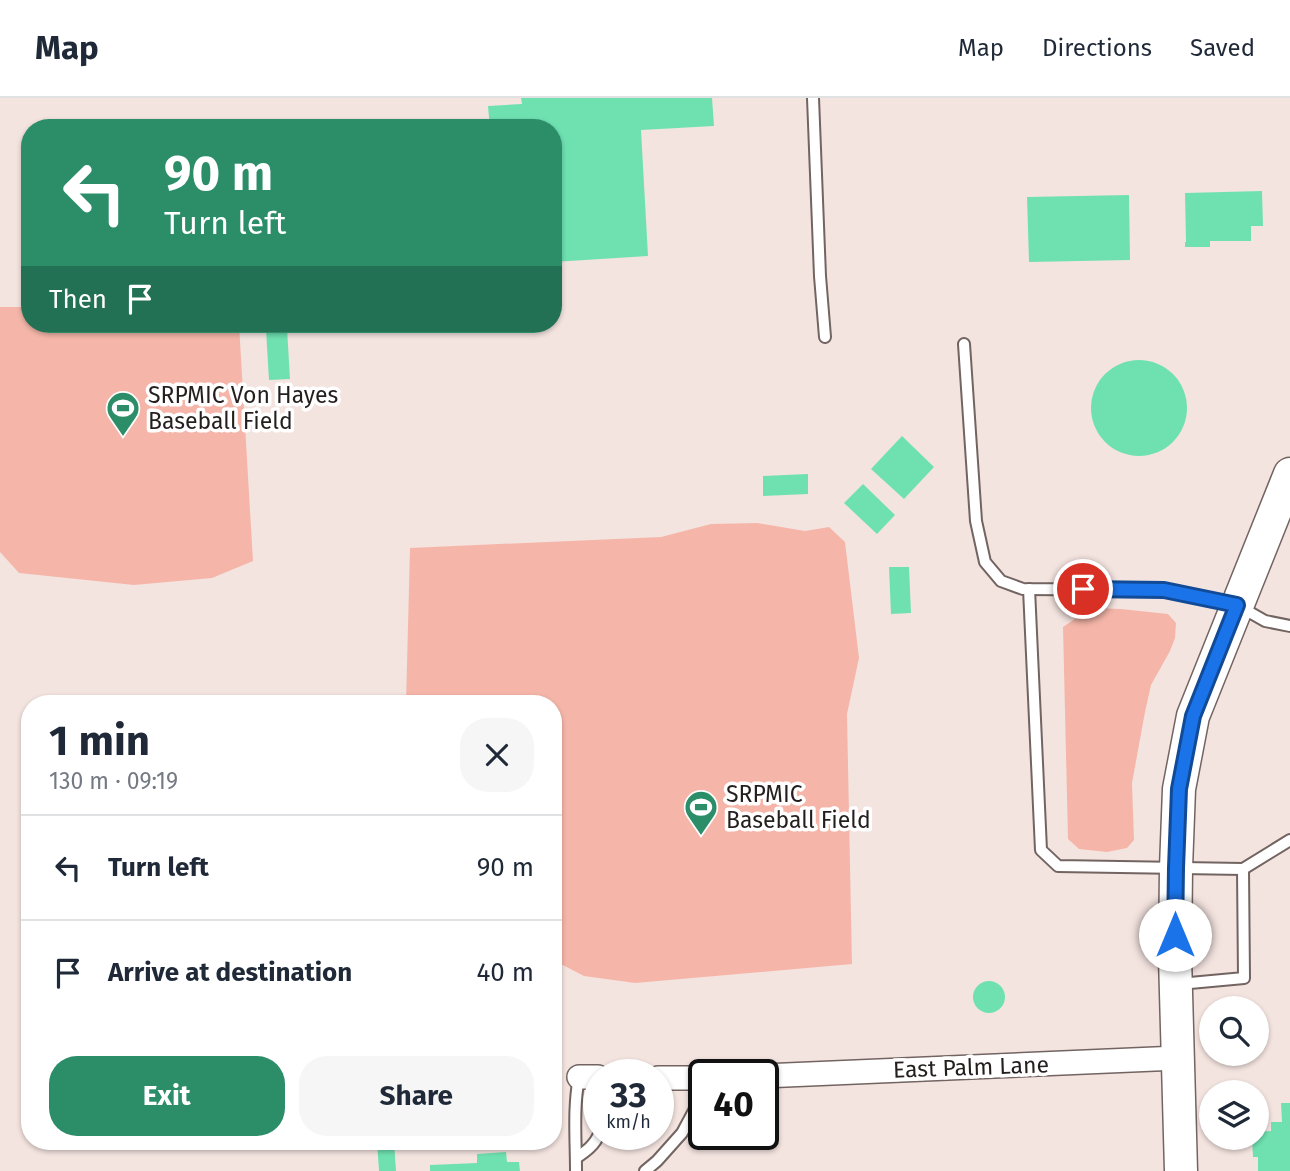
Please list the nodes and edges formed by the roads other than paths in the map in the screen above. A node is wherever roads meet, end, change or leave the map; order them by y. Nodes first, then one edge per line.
1 (813, 98) edge
2 (825, 337) dead end
3 (964, 344) dead end
4 (1290, 474) edge
5 (1029, 589) junction
6 (1237, 605) junction
7 (1290, 626) edge
8 (1290, 841) edge
9 (1176, 868) junction
10 (1243, 869) junction
11 (1176, 984) junction
12 (1178, 1058) junction
13 (779, 1075) edge
14 (583, 1083) edge
15 (688, 1122) edge
16 (587, 1150) edge
17 (576, 1158) junction
18 (576, 1171) edge
19 (645, 1171) edge
20 (1181, 1171) edge

1 - 2 lane
3 - 5 lane
4 - 6 street
5 - 6 lane
5 - 9 lane
6 - 7 lane
6 - 9 street
8 - 10 lane
9 - 10 lane
9 - 11 street
10 - 11 lane
11 - 12 street
12 - 13 street, East Palm Lane
12 - 20 street
14 - 17 lane
15 - 19 lane
16 - 17 lane
17 - 18 lane

